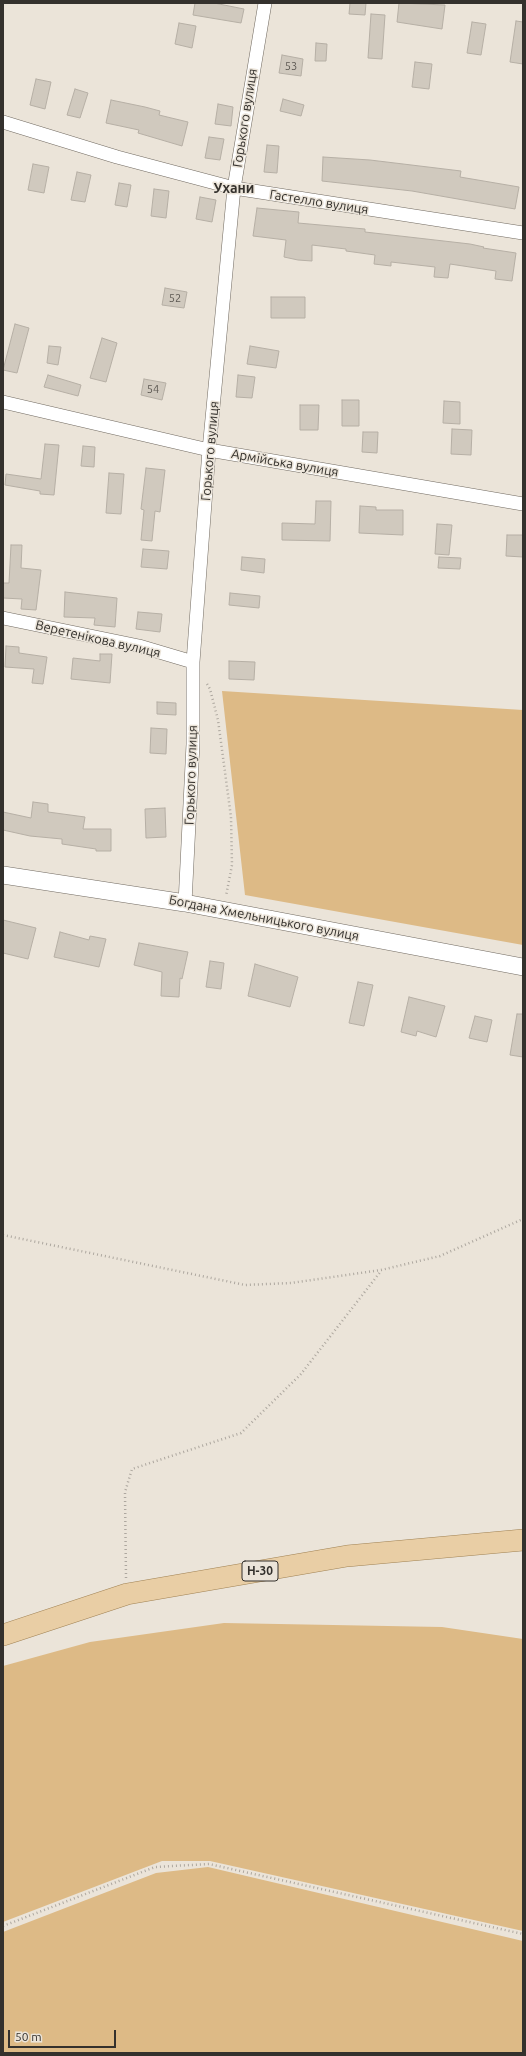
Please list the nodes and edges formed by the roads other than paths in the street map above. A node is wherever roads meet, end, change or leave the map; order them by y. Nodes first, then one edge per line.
1 (265, 3) edge
2 (3, 122) edge
3 (234, 188) junction
4 (523, 233) edge
5 (3, 402) edge
6 (209, 450) junction
7 (523, 504) edge
8 (3, 618) edge
9 (193, 662) junction
10 (3, 875) edge
11 (185, 903) junction
12 (523, 968) edge
13 (523, 1540) edge
14 (3, 1635) edge

1 - 3 street, Горького вулиця
2 - 3 street, Гастелло вулиця
3 - 4 street, Гастелло вулиця
3 - 6 street, Горького вулиця
5 - 6 street, Армійська вулиця
6 - 7 street, Армійська вулиця
6 - 9 street, Горького вулиця
8 - 9 street, Веретенікова вулиця
9 - 11 street, Горького вулиця
10 - 11 street, Богдана Хмельницького вулиця
11 - 12 street, Богдана Хмельницького вулиця
13 - 14 main road, Н-30

